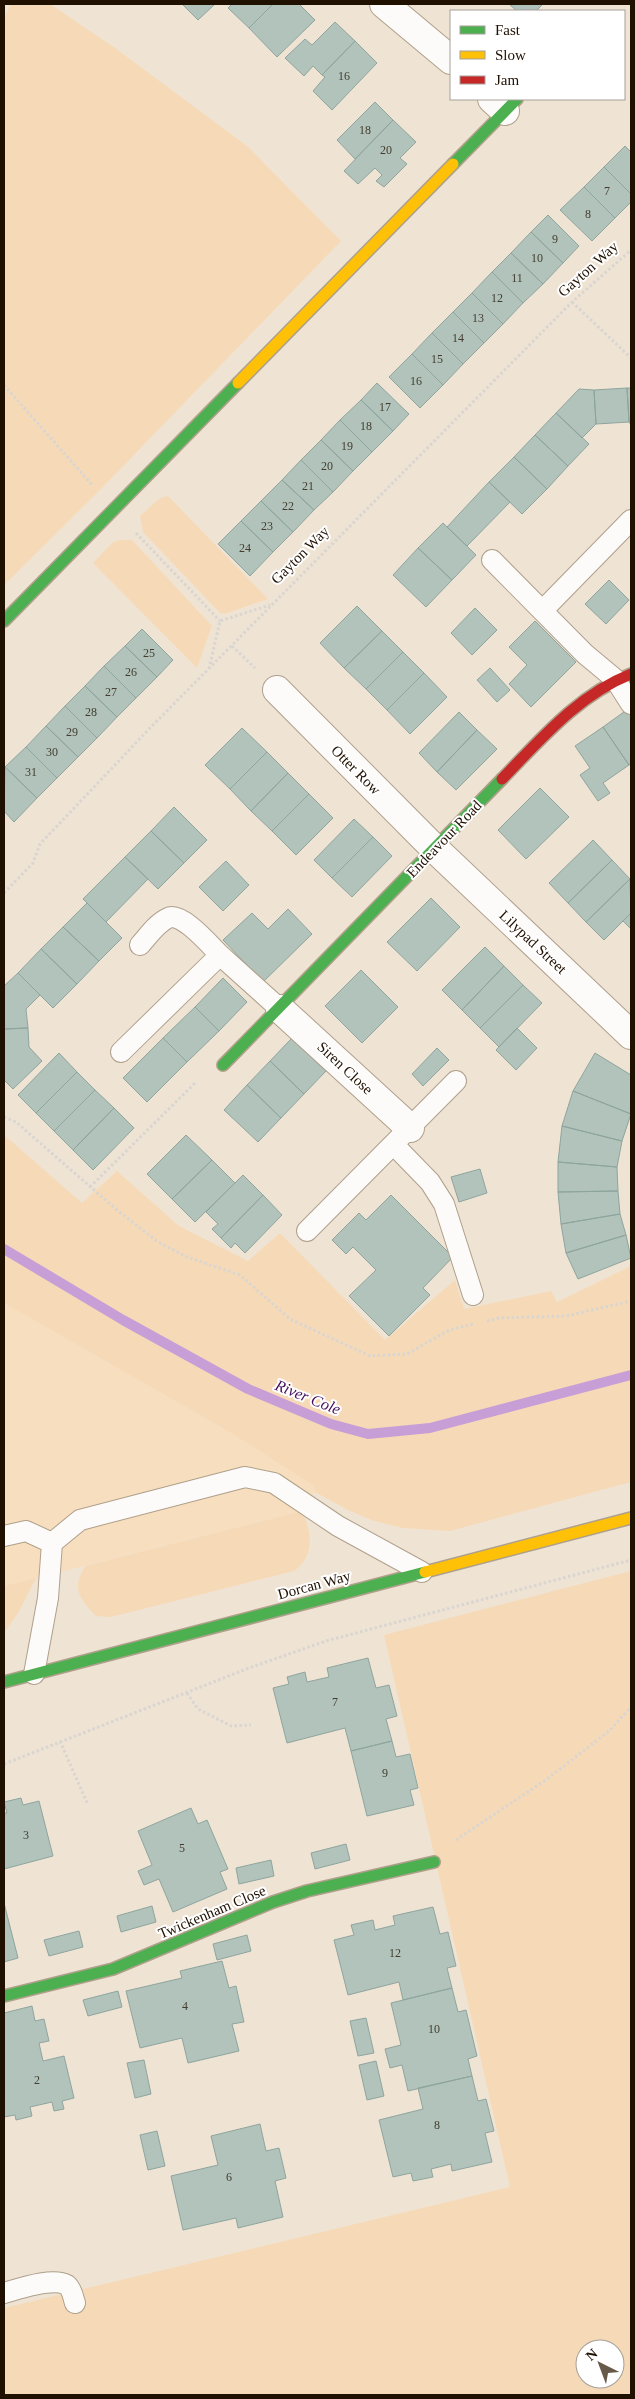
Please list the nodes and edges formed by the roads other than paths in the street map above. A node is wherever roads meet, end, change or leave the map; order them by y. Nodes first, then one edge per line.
1 (384, 4) edge
2 (450, 59) edge
3 (504, 103) edge
4 (631, 520) edge
5 (492, 560) dead end
6 (543, 610) junction
7 (4, 621) edge
8 (623, 676) edge
9 (277, 690) dead end
10 (631, 704) edge
11 (435, 849) junction
12 (140, 945) dead end
13 (220, 954) junction
14 (280, 1009) junction
15 (631, 1035) edge
16 (121, 1052) dead end
17 (223, 1065) road end
18 (456, 1081) dead end
19 (402, 1136) junction
20 (307, 1231) dead end
21 (474, 1294) dead end
22 (631, 1518) edge
23 (4, 1536) edge
24 (52, 1543) junction
25 (422, 1572) junction
26 (34, 1674) junction
27 (4, 1682) edge
28 (434, 1862) road end
29 (4, 1996) edge
30 (4, 2293) edge
31 (75, 2303) dead end

1 - 2 street
3 - 7 street
4 - 6 lane
5 - 6 lane
6 - 8 lane
8 - 10 lane
8 - 11 street, Endeavour Road
9 - 11 street, Otter Row
11 - 14 street, Endeavour Road
11 - 15 street, Lilypad Street
12 - 13 lane
13 - 14 lane
13 - 16 lane
14 - 17 street, Endeavour Road
14 - 19 street, Siren Close
18 - 19 lane
19 - 20 lane
19 - 21 lane
22 - 25 street, Dorcan Way
23 - 24 lane
24 - 25 lane
24 - 26 lane
25 - 26 street, Dorcan Way
26 - 27 street, Dorcan Way
28 - 29 street, Twickenham Close
30 - 31 lane

